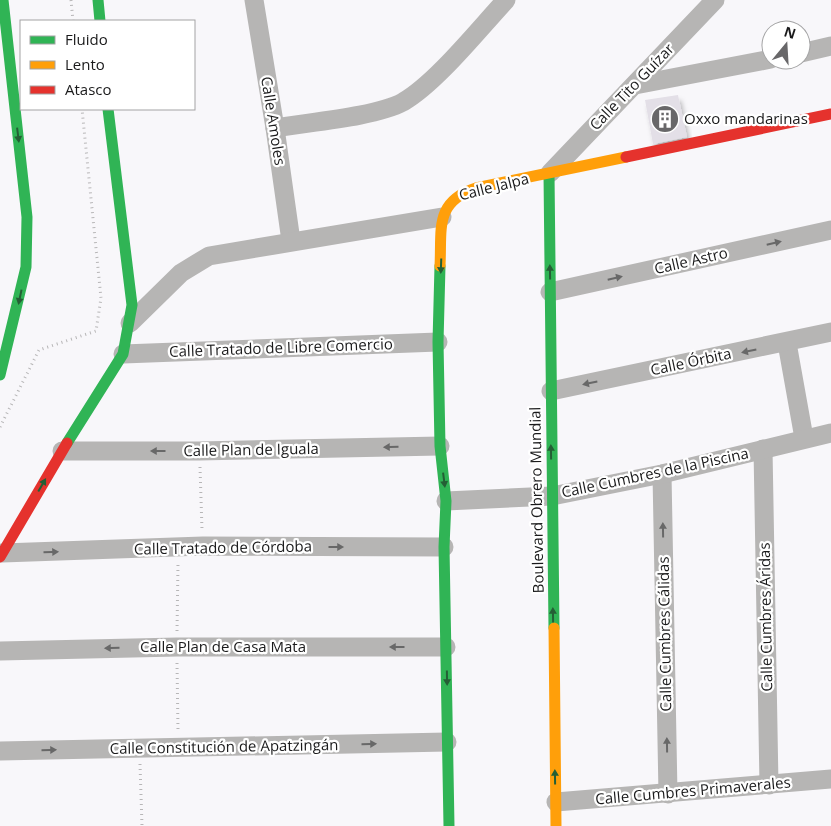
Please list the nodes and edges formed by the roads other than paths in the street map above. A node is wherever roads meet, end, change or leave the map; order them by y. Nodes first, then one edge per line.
1 (3, 0) edge
2 (98, 0) edge
3 (254, 0) edge
4 (506, 0) edge
5 (715, 0) edge
6 (100, 20) edge
7 (831, 46) edge
8 (811, 50) edge
9 (761, 61) edge
10 (635, 85) junction
11 (108, 110) edge
12 (831, 114) edge
13 (275, 128) junction
14 (549, 174) junction
15 (442, 217) junction
16 (831, 230) edge
17 (290, 241) junction
18 (550, 292) junction
19 (130, 323) junction
20 (831, 332) edge
21 (438, 342) junction
22 (787, 343) junction
23 (124, 354) junction
24 (0, 375) edge
25 (550, 391) junction
26 (831, 433) edge
27 (804, 438) junction
28 (440, 446) junction
29 (763, 449) junction
30 (62, 451) junction
31 (662, 474) junction
32 (552, 496) junction
33 (446, 501) junction
34 (444, 547) junction
35 (1, 555) edge
36 (446, 647) junction
37 (0, 651) edge
38 (448, 742) junction
39 (0, 751) edge
40 (831, 779) edge
41 (769, 785) junction
42 (668, 794) junction
43 (556, 802) junction
44 (448, 826) edge
45 (556, 826) edge

1 -> 24 street
2 - 6 street
3 - 13 street, Calle Amoles
4 - 13 street
5 - 10 street, Calle Tito Guízar
7 - 8 street
9 - 10 street
10 - 14 street, Calle Tito Guízar
11 - 19 street
12 - 14 street, Calle Jalpa
13 - 17 street, Calle Amoles
14 - 15 street, Calle Jalpa
18 -> 14 street, Boulevard Obrero Mundial
15 - 17 street
15 -> 21 street
18 -> 16 street, Calle Astro
17 - 19 street
18 - 25 street, Boulevard Obrero Mundial
19 - 23 street
20 - 22 street, Calle Órbita
21 - 23 street, Calle Tratado de Libre Comercio
21 - 28 street
22 -> 25 street, Calle Órbita
22 - 27 street
23 - 30 street
32 -> 25 street, Boulevard Obrero Mundial
26 - 27 street, Calle Cumbres de la Piscina
27 - 29 street, Calle Cumbres de la Piscina
28 -> 30 street, Calle Plan de Iguala
28 -> 33 street
29 - 31 street, Calle Cumbres de la Piscina
29 - 41 street, Calle Cumbres Áridas
35 -> 30 street
31 - 32 street, Calle Cumbres de la Piscina
42 -> 31 street, Calle Cumbres Cálidas
32 - 33 street, Calle Cumbres de la Piscina
43 -> 32 street, Boulevard Obrero Mundial
33 - 34 street
35 -> 34 street, Calle Tratado de Córdoba
34 - 36 street
36 -> 37 street, Calle Plan de Casa Mata
36 -> 38 street
39 -> 38 street, Calle Constitución de Apatzingán
38 - 44 street
40 - 41 street, Calle Cumbres Primaverales
41 - 42 street, Calle Cumbres Primaverales
42 - 43 street, Calle Cumbres Primaverales
43 - 45 street, Boulevard Obrero Mundial

